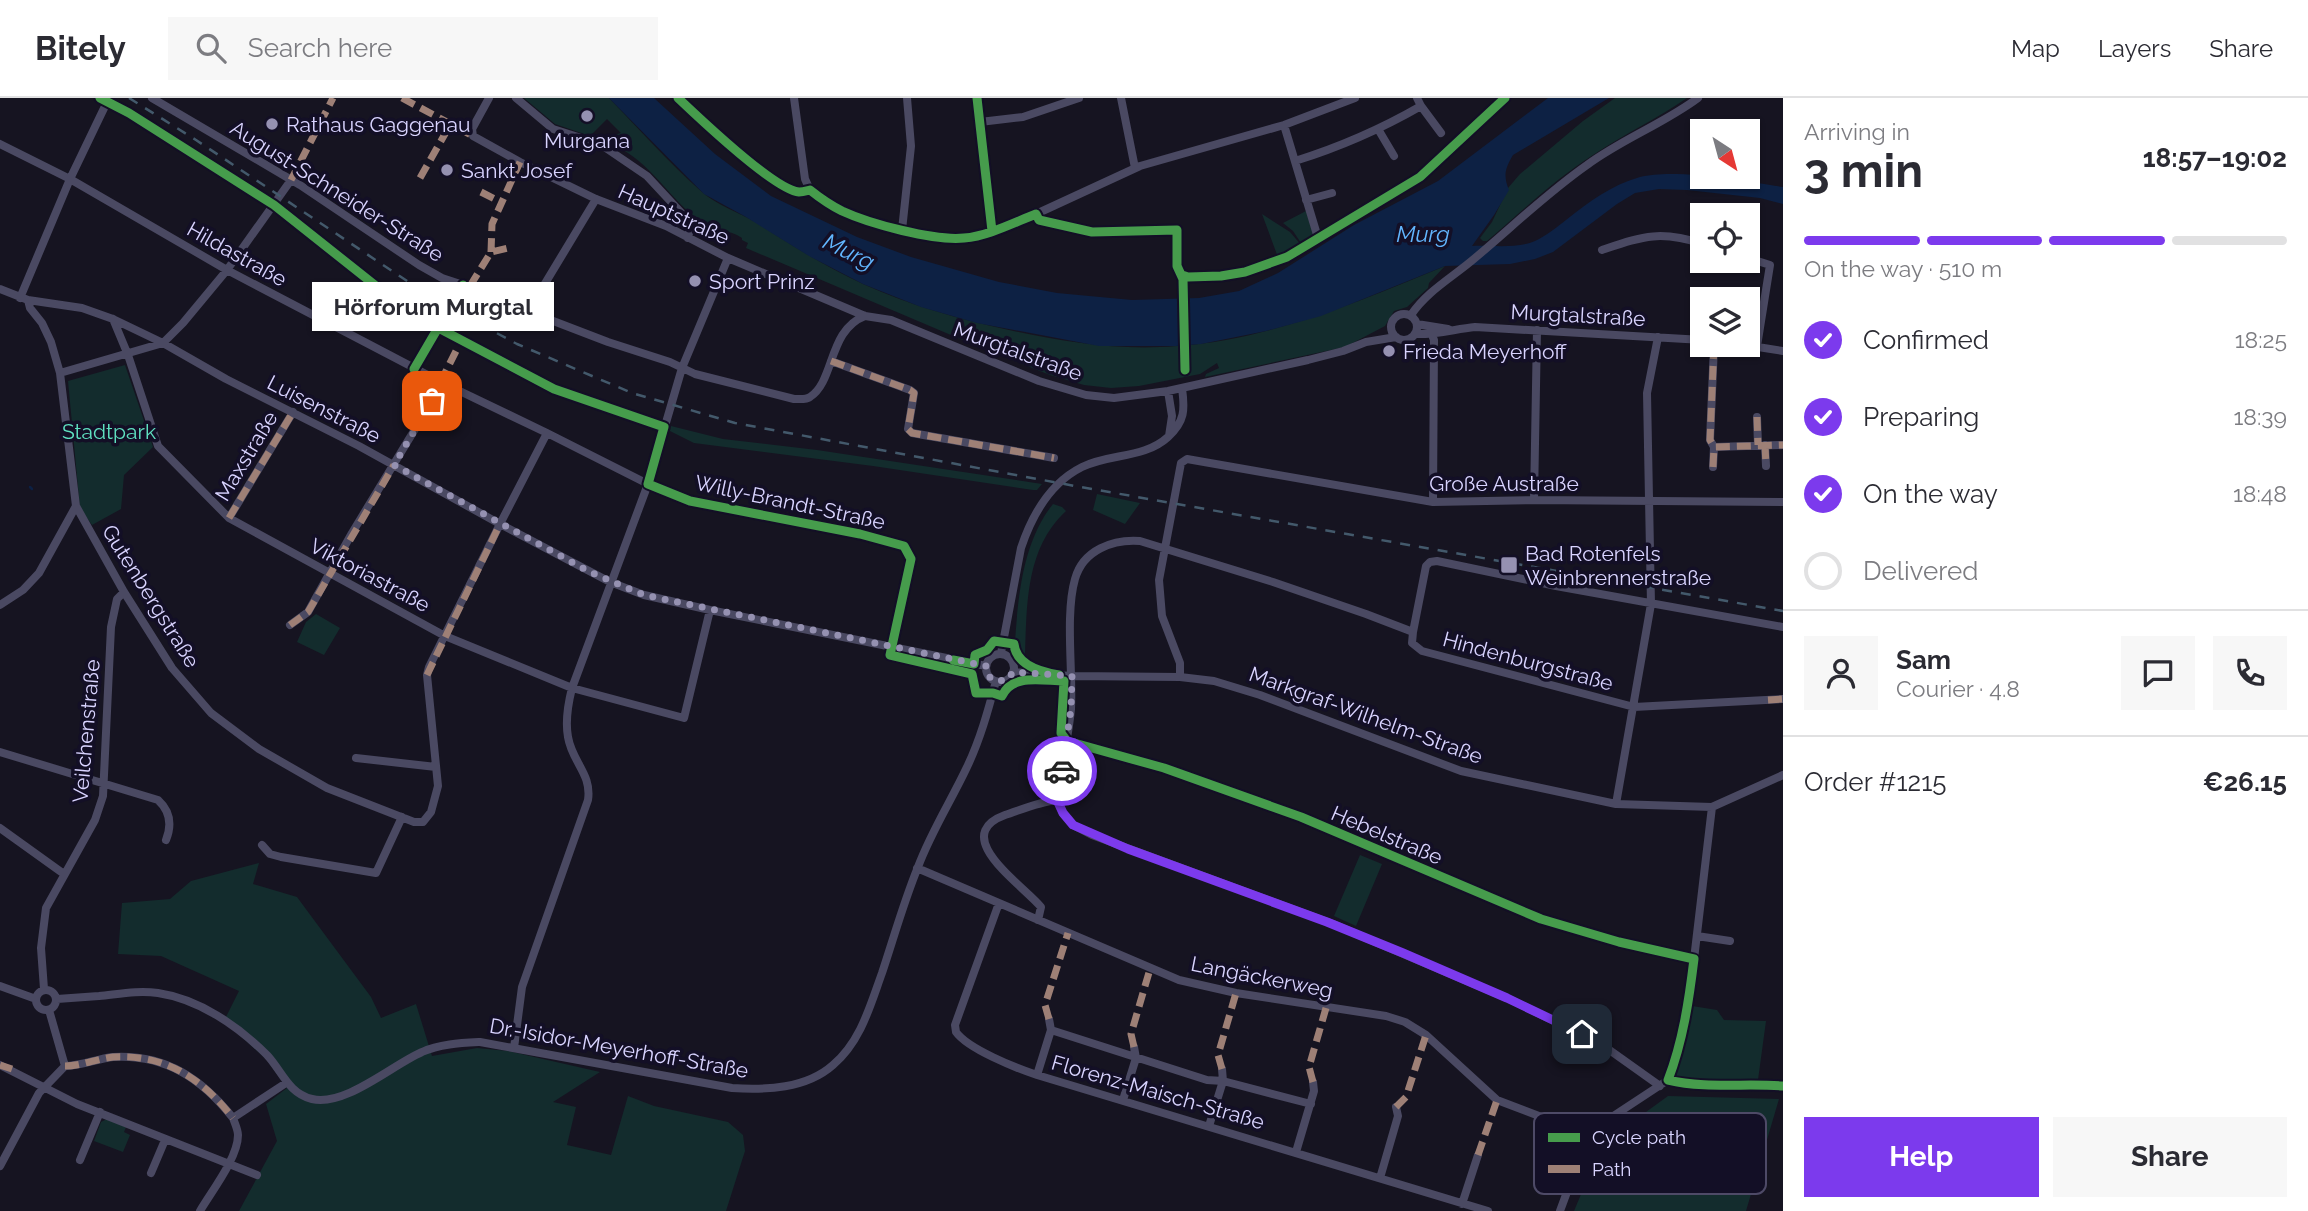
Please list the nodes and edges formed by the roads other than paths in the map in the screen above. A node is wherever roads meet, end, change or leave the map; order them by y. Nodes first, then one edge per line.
1 (152, 98) edge
2 (489, 98) edge
3 (516, 98) edge
4 (678, 98) edge
5 (794, 98) edge
6 (907, 98) edge
7 (977, 98) edge
8 (1079, 98) edge
9 (1121, 98) edge
10 (1355, 98) edge
11 (1698, 98) edge
12 (104, 100) edge
13 (1419, 102) edge
14 (979, 122) junction
15 (1284, 125) junction
16 (1378, 130) junction
17 (1441, 133) dead end
18 (0, 144) edge
19 (1394, 156) dead end
20 (1295, 161) junction
21 (1135, 168) junction
22 (70, 179) junction
23 (291, 180) junction
24 (810, 190) junction
25 (1332, 193) dead end
26 (596, 199) junction
27 (1306, 200) junction
28 (274, 205) junction
29 (1036, 214) junction
30 (902, 230) junction
31 (992, 231) junction
32 (688, 238) junction
33 (1318, 239) dead end
34 (1690, 241) edge
35 (1602, 250) dead end
36 (728, 258) junction
37 (1760, 262) edge
38 (227, 270) junction
39 (1182, 275) dead end
40 (0, 289) edge
41 (24, 299) junction
42 (529, 310) junction
43 (1411, 315) junction
44 (865, 316) junction
45 (113, 319) junction
46 (1417, 324) junction
47 (1391, 327) junction
48 (1760, 327) edge
49 (1451, 329) junction
50 (1537, 330) junction
51 (1415, 334) junction
52 (1432, 335) junction
53 (1658, 337) junction
54 (1396, 338) junction
55 (1690, 339) edge
56 (1367, 342) junction
57 (163, 343) junction
58 (1760, 347) edge
59 (1783, 351) edge
60 (128, 355) junction
61 (1713, 357) edge
62 (831, 361) junction
63 (682, 368) junction
64 (60, 373) junction
65 (443, 383) junction
66 (1182, 388) junction
67 (1168, 391) junction
68 (293, 412) junction
69 (1757, 417) dead end
70 (547, 433) junction
71 (1169, 436) junction
72 (1762, 445) junction
73 (1783, 445) edge
74 (1714, 447) junction
75 (1054, 458) dead end
76 (394, 465) junction
77 (1766, 466) dead end
78 (1713, 467) dead end
79 (648, 484) junction
80 (1534, 500) junction
81 (1650, 501) junction
82 (1433, 502) junction
83 (1783, 502) edge
84 (76, 506) junction
85 (229, 518) junction
86 (500, 524) junction
87 (1165, 548) junction
88 (328, 574) junction
89 (611, 582) junction
90 (124, 592) junction
91 (1651, 604) junction
92 (0, 605) edge
93 (710, 610) junction
94 (290, 625) dead end
95 (1783, 627) edge
96 (1413, 632) junction
97 (445, 636) junction
98 (891, 648) junction
99 (1001, 653) junction
100 (986, 666) junction
101 (1013, 672) junction
102 (1072, 676) junction
103 (1180, 677) junction
104 (996, 681) junction
105 (572, 688) junction
106 (1783, 699) edge
107 (1634, 707) junction
108 (1067, 741) junction
109 (0, 752) edge
110 (356, 758) dead end
111 (436, 767) junction
112 (1783, 775) edge
113 (103, 782) junction
114 (1057, 800) junction
115 (1616, 804) junction
116 (1712, 807) junction
117 (402, 817) junction
118 (0, 828) edge
119 (166, 840) dead end
120 (262, 845) dead end
121 (917, 868) junction
122 (64, 874) junction
123 (999, 902) junction
124 (1038, 920) junction
125 (1697, 936) junction
126 (1730, 941) dead end
127 (1694, 959) junction
128 (0, 986) edge
129 (44, 989) junction
130 (36, 999) junction
131 (57, 999) junction
132 (48, 1010) junction
133 (1049, 1019) dead end
134 (1051, 1030) junction
135 (1134, 1046) dead end
136 (514, 1048) junction
137 (1136, 1058) junction
138 (0, 1065) edge
139 (65, 1066) junction
140 (1222, 1069) dead end
141 (1037, 1075) junction
142 (1223, 1081) junction
143 (1313, 1082) dead end
144 (286, 1083) junction
145 (1664, 1083) junction
146 (43, 1086) junction
147 (1783, 1086) edge
148 (1123, 1100) junction
149 (1311, 1104) junction
150 (1396, 1108) dead end
151 (100, 1112) junction
152 (1618, 1113) edge
153 (1534, 1114) edge
154 (233, 1118) junction
155 (1209, 1126) junction
156 (165, 1140) junction
157 (1296, 1152) junction
158 (1478, 1155) dead end
159 (80, 1160) dead end
160 (228, 1164) junction
161 (0, 1166) edge
162 (151, 1173) dead end
163 (257, 1175) dead end
164 (1380, 1178) junction
165 (1566, 1194) edge
166 (1462, 1204) junction
167 (200, 1211) edge
168 (1488, 1211) edge
169 (1560, 1211) edge

1 - 23 street, August-Schneider-Straße
2 - 26 street, Hauptstraße
3 - 32 street
4 - 24 street
5 - 24 street
6 - 30 street
7 - 14 street
8 - 14 street
9 - 21 street
10 - 15 street
11 - 43 street
12 - 22 street
12 - 28 street
13 - 16 street
13 - 17 street
14 - 31 street
15 - 20 street
15 - 21 street
16 - 19 street
16 - 20 street
18 - 22 street, Hildastraße
20 - 27 street
21 - 29 street
22 - 38 street, Hildastraße
22 - 41 street
23 - 28 street
23 - 42 street, August-Schneider-Straße
24 - 30 street
25 - 27 street
26 - 32 street, Hauptstraße
26 - 42 street
27 - 33 street
28 - 38 street
29 - 31 street
29 - 39 street
30 - 31 street
32 - 36 street, Hauptstraße
34 - 35 street
36 - 44 street, Hauptstraße
36 - 63 street
37 - 48 street
38 - 57 street
38 - 65 street, Hildastraße
40 - 41 street, Luisenstraße
41 - 45 street, Luisenstraße
41 - 64 street, Gutenbergstraße
42 - 63 street, August-Schneider-Straße
43 - 46 street
43 - 47 street, Murgtalstraße
44 - 62 street, August-Schneider-Straße
44 - 67 street, Murgtalstraße
45 - 57 street, Luisenstraße
45 - 60 street, Viktoriastraße
46 - 49 street, Murgtalstraße
46 - 51 street
47 - 54 street
47 - 56 street, Murgtalstraße
49 - 50 street, Murgtalstraße
49 - 52 street, Murgtalstraße
50 - 53 street, Murgtalstraße
50 - 80 street
51 - 52 street, Murgtalstraße
51 - 54 street, Murgtalstraße
52 - 82 street
53 - 55 street, Murgtalstraße
53 - 81 street
54 - 56 street, Murgtalstraße
56 - 66 street, Murgtalstraße
57 - 60 street
57 - 68 street, Luisenstraße
58 - 59 street
60 - 64 street
60 - 85 street, Viktoriastraße
61 - 74 street
62 - 63 street, August-Schneider-Straße
62 - 75 street
63 - 79 street
64 - 84 street, Gutenbergstraße
65 - 70 street, Hildastraße
65 - 76 street
66 - 67 street, Murgtalstraße
66 - 71 street
67 - 71 street
68 - 76 street, Luisenstraße
68 - 85 street, Maxstraße
69 - 72 street
70 - 79 street, Hildastraße
70 - 86 street
71 - 99 street
72 - 73 street
72 - 74 street
72 - 77 street
74 - 78 street
76 - 86 street, Luisenstraße
76 - 88 street
79 - 89 street
79 - 98 street, Willy-Brandt-Straße
80 - 81 street, Große Austraße
80 - 82 street, Große Austraße
81 - 83 street, Große Austraße
81 - 91 street
82 - 87 street, Große Austraße
84 - 90 street, Gutenbergstraße
84 - 92 street
85 - 88 street, Viktoriastraße
86 - 89 street, Luisenstraße
86 - 97 street
87 - 96 street, Hindenburgstraße
87 - 102 street, Hindenburgstraße
87 - 103 street
88 - 94 street
88 - 97 street, Viktoriastraße
89 - 93 street, Luisenstraße
89 - 105 street
90 - 113 street, Veilchenstraße
90 - 117 street, Gutenbergstraße
91 - 95 street
91 - 96 street
91 - 107 street
93 - 98 street, Luisenstraße
93 - 105 street, Viktoriastraße
96 - 107 street, Hindenburgstraße
97 - 105 street, Viktoriastraße
97 - 111 street
98 - 100 street, Luisenstraße
99 - 100 street
99 - 101 street
100 - 104 street
101 - 102 street, Markgraf-Wilhelm-Straße
101 - 104 street
102 - 103 street, Markgraf-Wilhelm-Straße
102 - 108 street, Hindenburgstraße
103 - 115 street, Markgraf-Wilhelm-Straße
104 - 121 street, Dr.-Isidor-Meyerhoff-Straße
105 - 136 street
106 - 107 street, Hindenburgstraße
107 - 115 street
108 - 114 street, Hindenburgstraße
108 - 127 street, Hebelstraße
109 - 113 street
110 - 111 street
111 - 117 street, Gutenbergstraße
112 - 116 street, Markgraf-Wilhelm-Straße
113 - 119 street
113 - 122 street, Veilchenstraße
114 - 124 street
114 - 145 street
115 - 116 street, Markgraf-Wilhelm-Straße
116 - 125 street
117 - 120 street
118 - 122 street
121 - 123 street, Langäckerweg
121 - 136 street, Dr.-Isidor-Meyerhoff-Straße
122 - 129 street, Veilchenstraße
123 - 124 street, Langäckerweg
123 - 141 street, Florenz-Maisch-Straße
124 - 153 street, Langäckerweg
125 - 126 street
125 - 127 street
127 - 145 street
128 - 130 street
129 - 130 street
129 - 131 street
130 - 132 street
131 - 132 street
131 - 144 street
132 - 139 street
133 - 134 street
134 - 137 street
134 - 141 street
135 - 137 street
136 - 144 street, Dr.-Isidor-Meyerhoff-Straße
137 - 142 street
137 - 148 street
138 - 146 street
139 - 146 street
139 - 154 street
140 - 142 street
141 - 148 street, Florenz-Maisch-Straße
142 - 149 street
142 - 155 street
143 - 149 street
144 - 154 street
145 - 147 street
145 - 152 street
146 - 151 street
146 - 161 street
148 - 155 street, Florenz-Maisch-Straße
149 - 157 street
150 - 164 street
151 - 156 street
151 - 159 street
154 - 160 street
155 - 157 street, Florenz-Maisch-Straße
156 - 160 street
156 - 162 street
157 - 164 street, Florenz-Maisch-Straße
158 - 166 street
160 - 163 street
160 - 167 street
164 - 166 street, Florenz-Maisch-Straße
165 - 169 street
166 - 168 street, Florenz-Maisch-Straße

